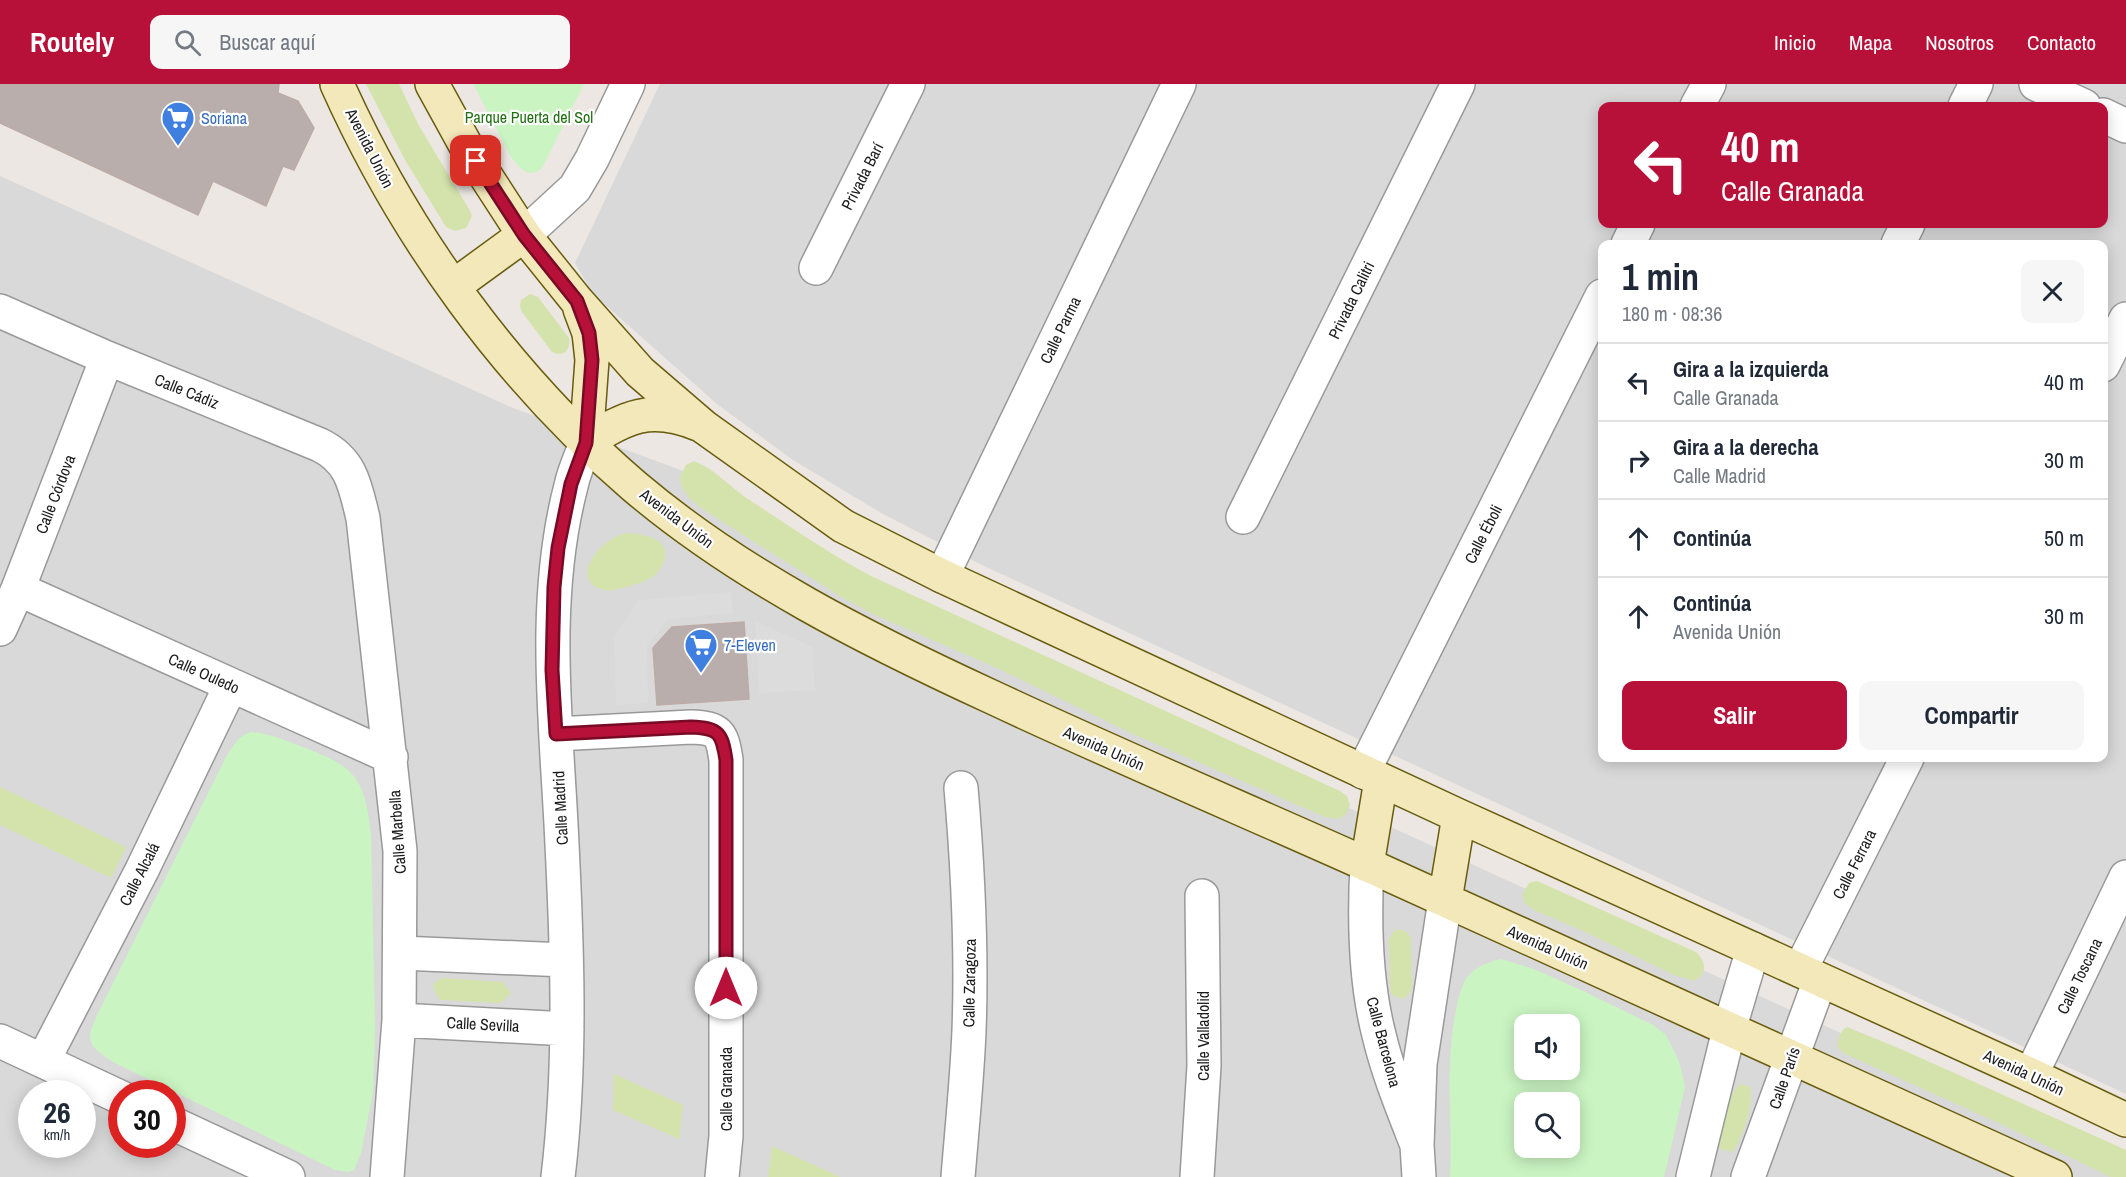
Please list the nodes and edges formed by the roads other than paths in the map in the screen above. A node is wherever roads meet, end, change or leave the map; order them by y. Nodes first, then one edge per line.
1 (338, 84) edge
2 (432, 84) edge
3 (628, 84) edge
4 (908, 84) edge
5 (1179, 84) edge
6 (1458, 84) edge
7 (1709, 84) edge
8 (1976, 84) edge
9 (2036, 84) edge
10 (1699, 102) edge
11 (1967, 102) edge
12 (2075, 102) edge
13 (2108, 117) edge
14 (2126, 126) edge
15 (524, 235) junction
16 (816, 268) dead end
17 (454, 286) junction
18 (577, 301) junction
19 (1598, 304) edge
20 (0, 311) edge
21 (2126, 319) edge
22 (2108, 355) edge
23 (107, 358) junction
24 (704, 427) junction
25 (586, 443) junction
26 (356, 490) joint
27 (1243, 517) dead end
28 (942, 576) junction
29 (18, 589) junction
30 (0, 629) edge
31 (231, 685) junction
32 (556, 734) junction
33 (391, 757) junction
34 (1905, 762) edge
35 (1372, 776) junction
36 (961, 788) dead end
37 (1459, 816) junction
38 (1367, 865) junction
39 (2126, 877) edge
40 (1202, 896) dead end
41 (1445, 900) junction
42 (1754, 949) junction
43 (401, 953) junction
44 (565, 960) junction
45 (1810, 975) junction
46 (399, 1020) junction
47 (567, 1029) junction
48 (1729, 1030) junction
49 (0, 1041) edge
50 (1791, 1058) junction
51 (43, 1061) junction
52 (2031, 1075) junction
53 (108, 1091) edge
54 (2126, 1120) edge
55 (186, 1130) edge
56 (1417, 1145) junction
57 (288, 1177) edge
58 (387, 1177) edge
59 (558, 1177) edge
60 (722, 1177) edge
61 (958, 1177) edge
62 (1197, 1177) edge
63 (1419, 1177) edge
64 (1693, 1177) edge
65 (1748, 1177) edge
66 (2055, 1177) edge

1 - 17 street, Avenida Unión
2 - 15 street, Avenida Unión
3 - 15 street
4 - 16 street, Privada Barí
5 - 28 street, Calle Parma
6 - 27 street, Privada Calitri
7 - 10 street
8 - 11 street
9 - 12 street
13 - 14 street
15 - 17 street
15 - 18 street, Avenida Unión
17 - 25 street, Avenida Unión
18 - 24 street, Avenida Unión
18 - 25 street
19 - 35 street, Calle Éboli
20 - 23 street, Calle Cádiz
21 - 22 street
23 - 26 street, Calle Cádiz
23 - 29 street, Calle Córdova
24 - 25 street
24 - 28 street, Avenida Unión
25 - 32 street, Calle Madrid
25 - 38 street, Avenida Unión
26 - 33 street, Calle Marbella
28 - 35 street, Avenida Unión
29 - 30 street, Calle Córdova
29 - 31 street, Calle Ouledo
31 - 33 street, Calle Ouledo
31 - 51 street, Calle Alcalá
32 - 44 street, Calle Madrid
32 - 60 street, Calle Granada
33 - 43 street, Calle Marbella
34 - 45 street, Calle Ferrara
35 - 37 street, Avenida Unión
35 - 38 street
36 - 61 street, Calle Zaragoza
37 - 41 street
37 - 42 street, Avenida Unión
38 - 41 street, Avenida Unión
38 - 56 street, Calle Barcelona
39 - 52 street, Calle Toscana
40 - 62 street, Calle Valladolid
41 - 48 street, Avenida Unión
41 - 56 street, Calle Barcelona
42 - 45 street, Avenida Unión
42 - 48 street
43 - 44 street
43 - 46 street, Calle Marbella
44 - 47 street, Calle Madrid
45 - 50 street, Calle París
45 - 52 street, Avenida Unión
46 - 47 street, Calle Sevilla
46 - 58 street, Calle Marbella
47 - 59 street, Calle Madrid
48 - 50 street, Avenida Unión
48 - 64 street
49 - 51 street
50 - 65 street, Calle París
50 - 66 street, Avenida Unión
51 - 53 street
52 - 54 street, Avenida Unión
55 - 57 street
56 - 63 street, Calle Barcelona

